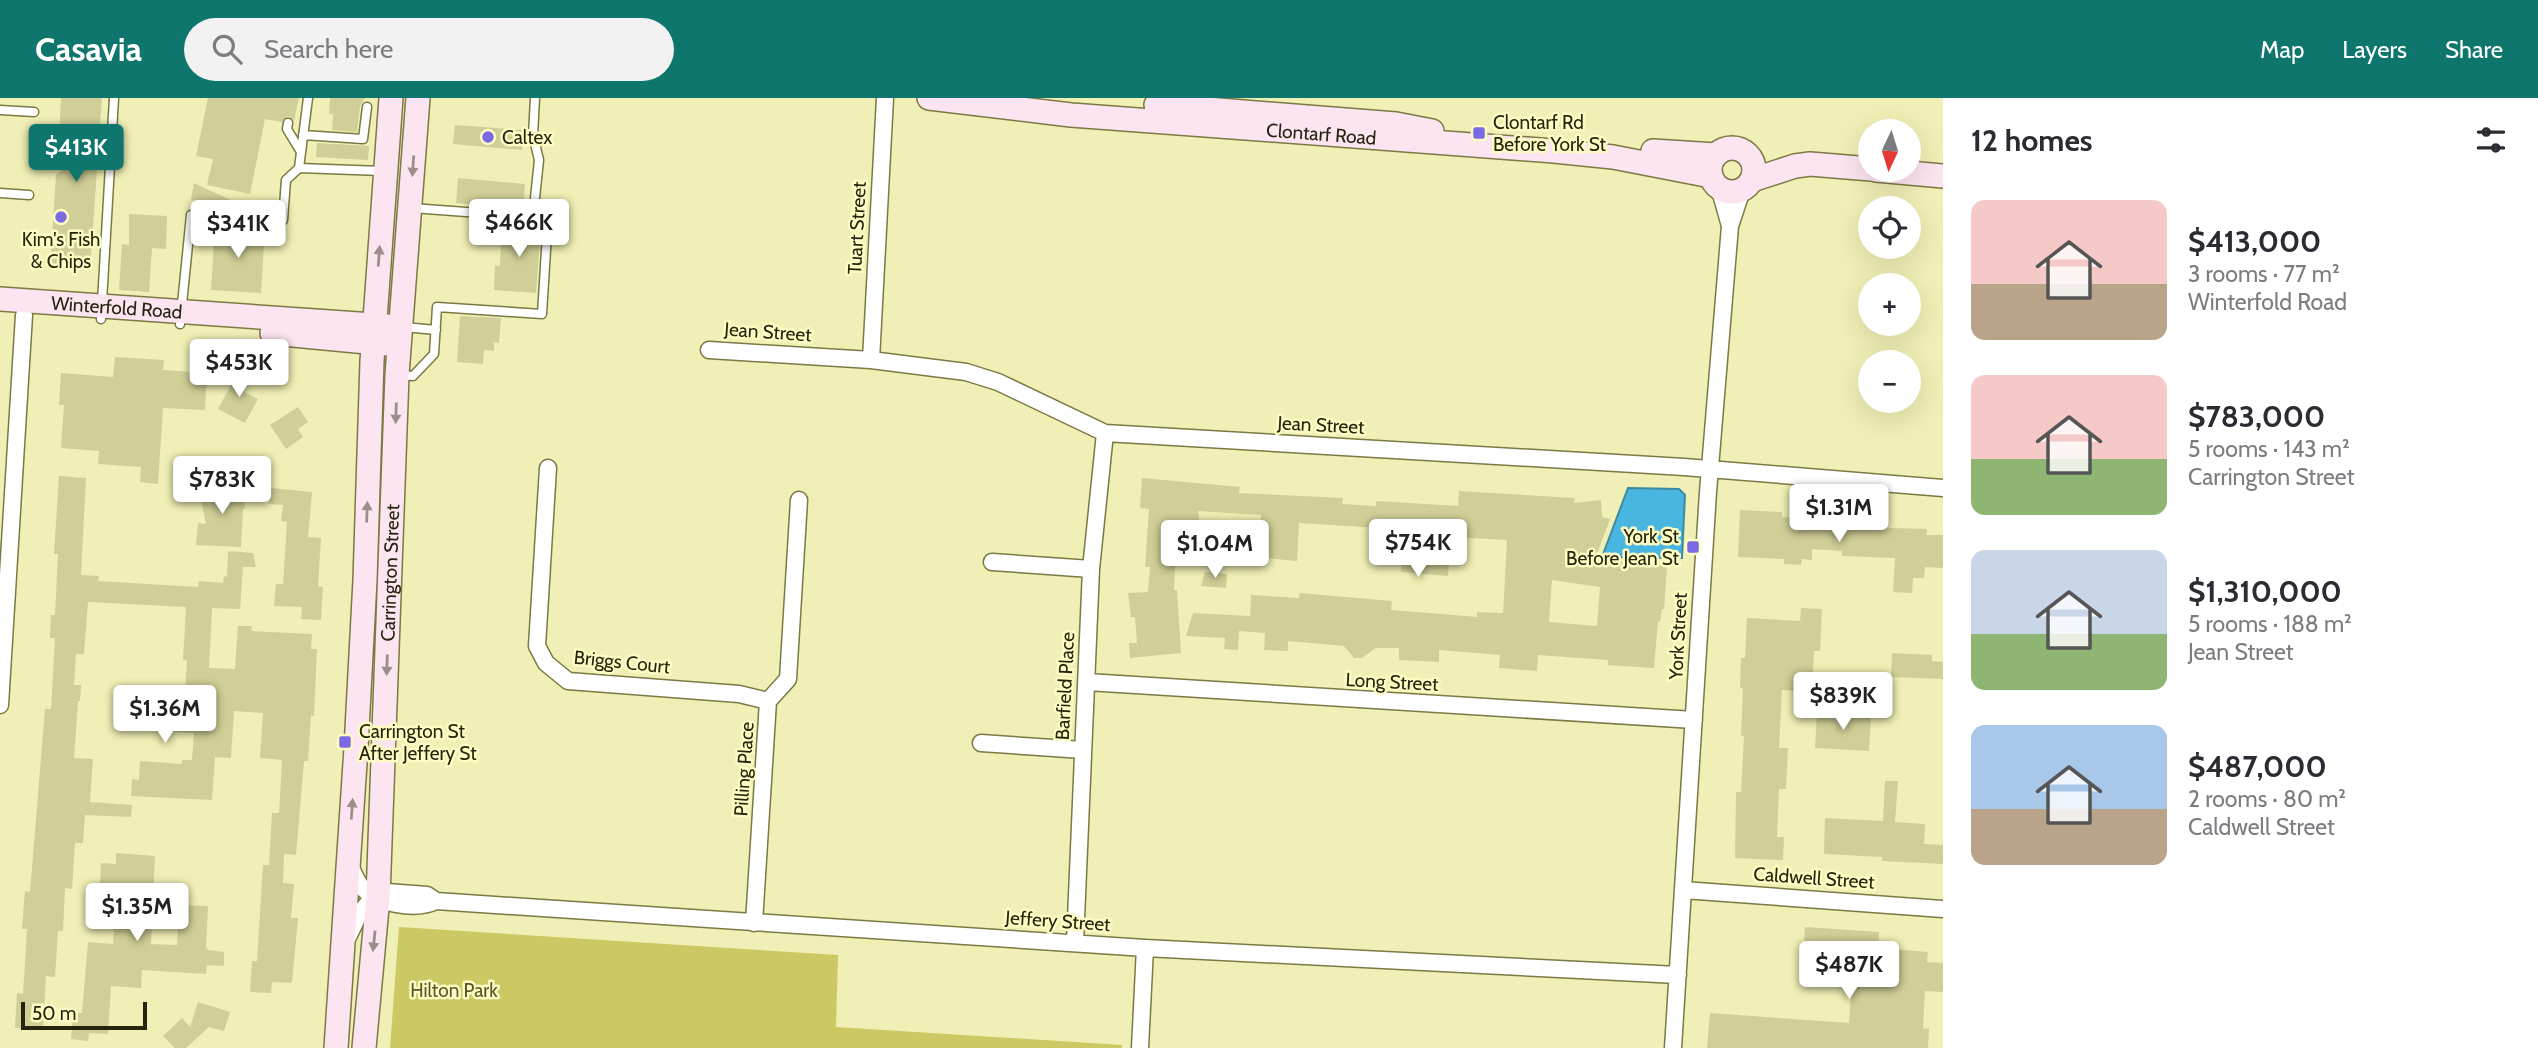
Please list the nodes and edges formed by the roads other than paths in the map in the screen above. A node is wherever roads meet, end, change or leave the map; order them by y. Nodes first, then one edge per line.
1 (114, 98) edge
2 (308, 98) edge
3 (391, 98) edge
4 (418, 98) edge
5 (535, 98) edge
6 (885, 98) edge
7 (929, 98) edge
8 (991, 98) edge
9 (367, 107) dead end
10 (0, 110) edge
11 (34, 112) dead end
12 (288, 123) dead end
13 (303, 135) junction
14 (301, 152) junction
15 (299, 168) junction
16 (1858, 168) edge
17 (385, 171) junction
18 (1922, 174) edge
19 (1732, 175) junction
20 (1943, 176) edge
21 (0, 193) edge
22 (29, 195) dead end
23 (410, 208) junction
24 (533, 217) junction
25 (1730, 226) junction
26 (0, 299) edge
27 (102, 313) junction
28 (0, 314) edge
29 (24, 315) junction
30 (180, 318) junction
31 (436, 330) junction
32 (373, 334) junction
33 (400, 336) junction
34 (709, 350) dead end
35 (871, 360) junction
36 (397, 375) junction
37 (1105, 433) junction
38 (548, 468) dead end
39 (1710, 469) junction
40 (1943, 488) edge
41 (799, 499) dead end
42 (992, 562) dead end
43 (1091, 569) junction
44 (1087, 682) junction
45 (768, 701) junction
46 (0, 705) edge
47 (1694, 720) junction
48 (981, 743) dead end
49 (1083, 750) junction
50 (348, 860) junction
51 (1683, 890) junction
52 (379, 897) junction
53 (1943, 909) edge
54 (754, 923) junction
55 (1075, 942) junction
56 (1145, 948) junction
57 (342, 949) junction
58 (1678, 975) junction
59 (336, 1048) edge
60 (364, 1048) edge
61 (1140, 1048) edge
62 (1673, 1048) edge

1 - 27 lane
2 - 13 lane
3 - 17 main road, Carrington Street
4 -> 23 main road, Carrington Street
5 - 24 lane
6 - 35 street, Tuart Street
7 - 19 main road, Clontarf Road
8 - 19 main road, Clontarf Road
9 - 13 lane
10 - 11 lane
12 - 14 lane
13 - 14 lane
14 - 15 lane
15 - 17 lane
15 - 30 lane
16 - 19 main road, Clontarf Road
32 -> 17 main road, Carrington Street
18 - 20 main road, Clontarf Road
19 - 25 street, York Street
19 - 25 street, York Street
21 - 22 lane
23 - 24 lane
23 - 33 main road, Carrington Street
24 - 31 lane
25 - 39 street, York Street
26 - 27 main road, Winterfold Road
27 - 29 main road, Winterfold Road
27 - 30 main road, Winterfold Road
28 - 29 main road, Winterfold Road
29 - 46 street
30 - 32 main road, Winterfold Road
31 - 33 lane
31 - 36 lane
32 - 33 main road, Winterfold Road
50 -> 32 main road, Carrington Street
33 - 36 main road, Carrington Street
34 - 35 street, Jean Street
35 - 37 street, Jean Street
36 -> 52 main road, Carrington Street
37 - 39 street, Jean Street
37 - 43 street, Barfield Place
38 - 45 street, Briggs Court
39 - 40 street, Jean Street
39 - 47 street, York Street
41 - 45 street, Pilling Place
42 - 43 street
43 - 44 street, Barfield Place
44 - 47 street, Long Street
44 - 49 street, Barfield Place
45 - 54 street, Pilling Place
47 - 51 street, York Street
48 - 49 street
49 - 55 street, Barfield Place
50 - 52 street
50 - 57 main road, Carrington Street
51 - 53 street, Caldwell Street
51 - 58 street, York Street
52 - 54 street, Jeffery Street
52 - 57 street
52 -> 60 main road, Carrington Street
54 - 55 street, Jeffery Street
55 - 56 street, Jeffery Street
56 - 58 street, Jeffery Street
56 - 61 street
57 - 59 main road, Carrington Street
58 - 62 street, York Street

